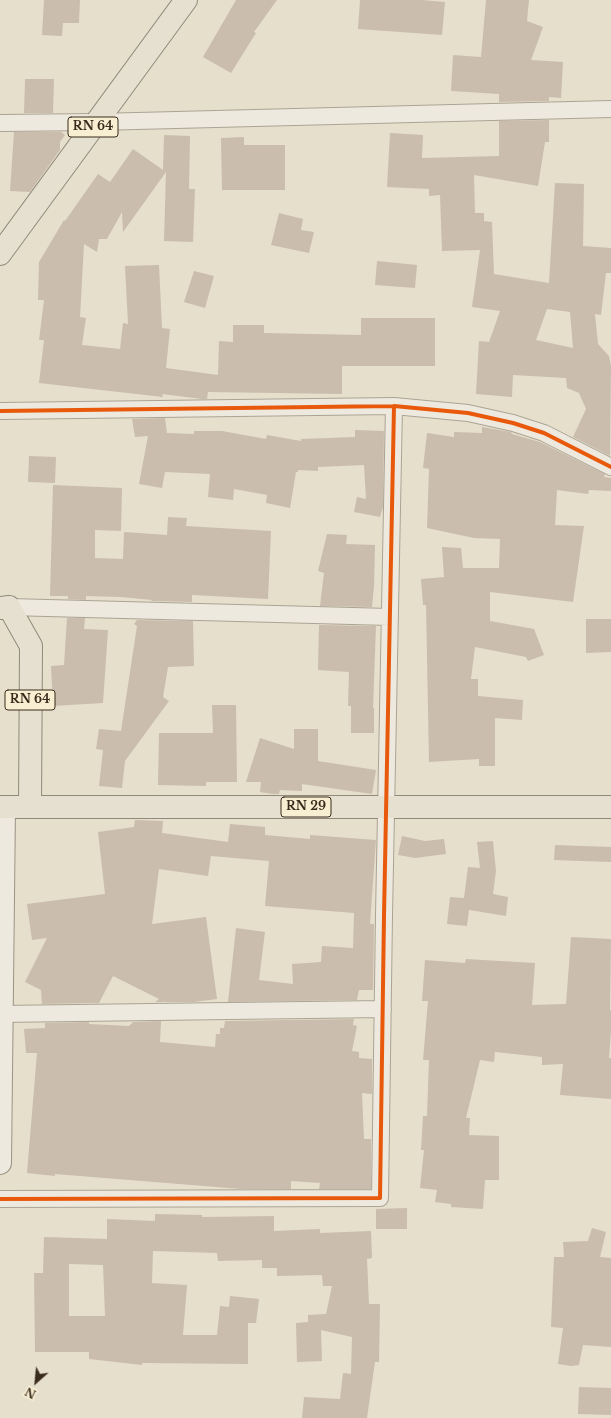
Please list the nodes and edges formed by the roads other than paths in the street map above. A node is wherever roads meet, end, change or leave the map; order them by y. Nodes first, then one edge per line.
1 (186, 0) edge
2 (611, 109) edge
3 (97, 122) junction
4 (0, 123) edge
5 (0, 254) edge
6 (394, 406) junction
7 (0, 412) edge
8 (611, 467) edge
9 (4, 607) edge
10 (390, 616) junction
11 (2, 807) edge
12 (30, 807) junction
13 (386, 807) junction
14 (611, 807) edge
15 (383, 1009) junction
16 (1, 1014) edge
17 (0, 1163) edge
18 (0, 1199) edge

1 - 3 main road, RN 64
2 - 3 street
3 - 4 street
3 - 5 main road, RN 64
6 - 7 street
6 - 8 street
6 - 10 street
9 - 10 street
9 - 12 main road, RN 64
10 - 13 street
11 - 12 main road, RN 29
11 - 16 main road
12 - 13 main road, RN 29
13 - 14 main road, RN 29
13 - 15 street
15 - 16 street
15 - 18 street
16 - 17 main road

